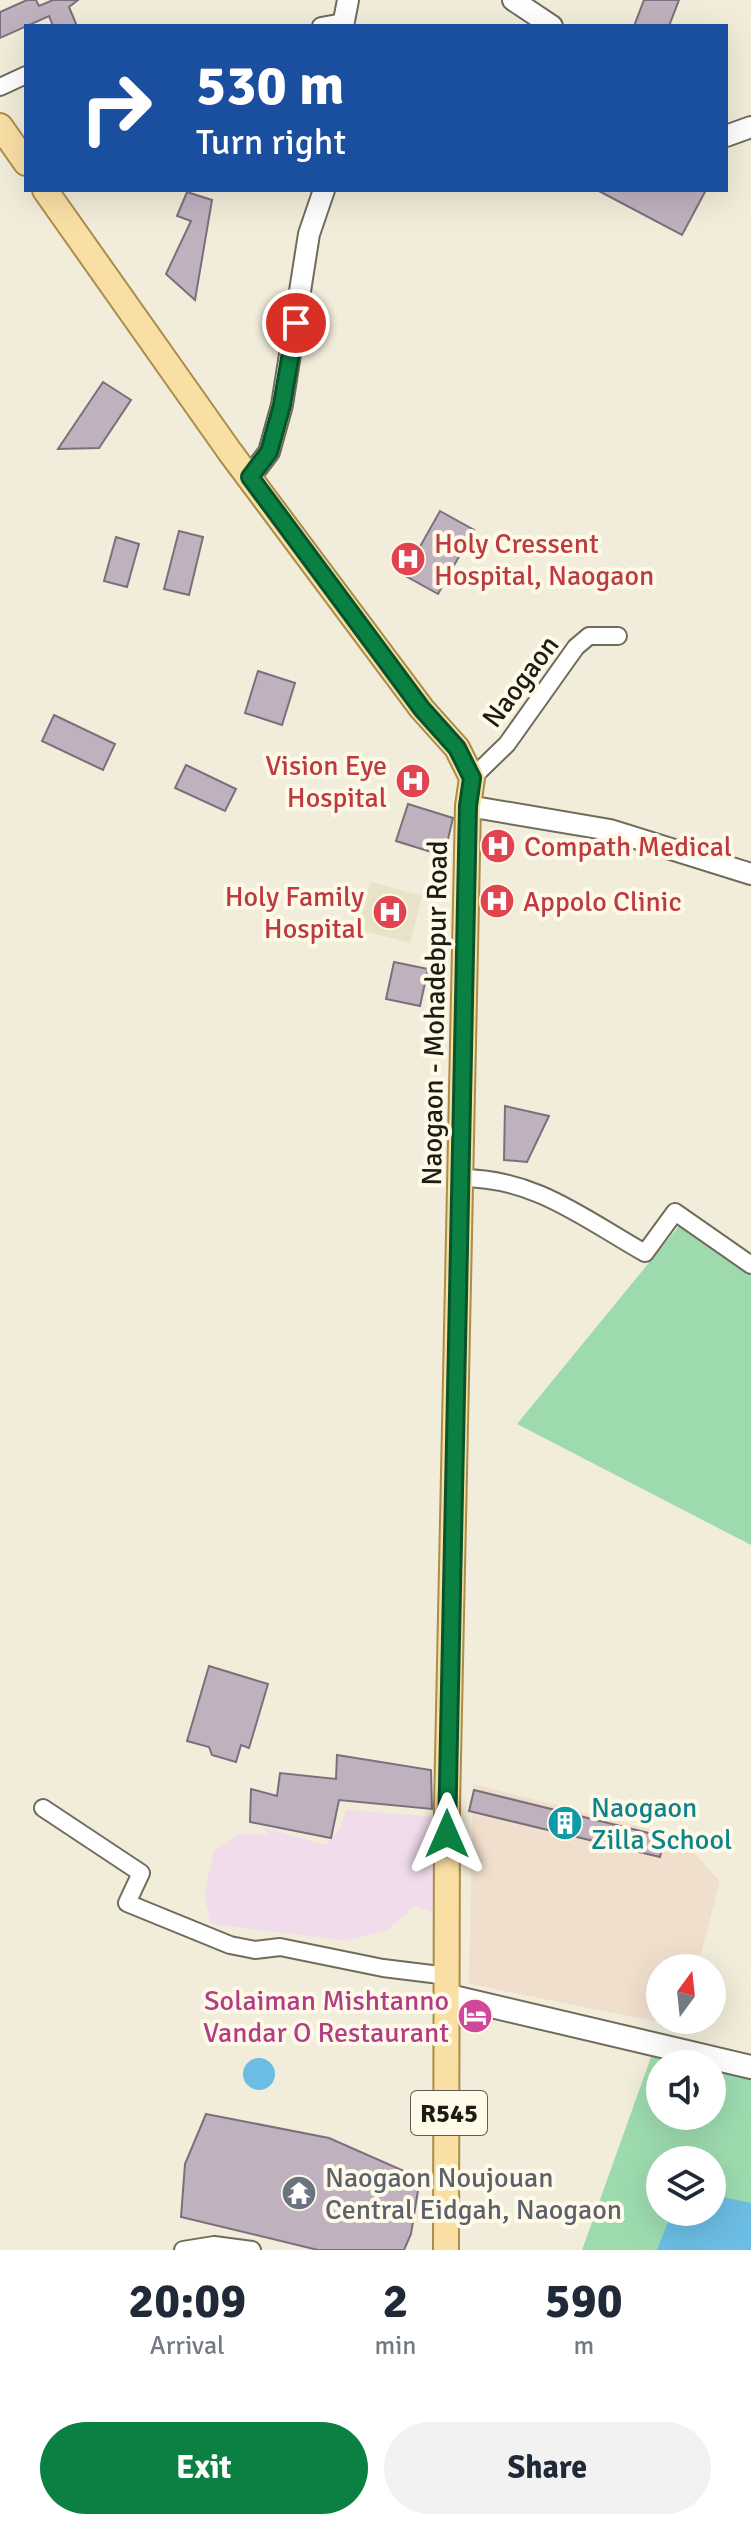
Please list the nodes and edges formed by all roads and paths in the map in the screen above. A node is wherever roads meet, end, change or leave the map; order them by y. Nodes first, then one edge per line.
1 (348, 0) edge
2 (513, 0) edge
3 (343, 24) edge
4 (549, 24) edge
5 (24, 76) edge
6 (0, 87) edge
7 (0, 126) edge
8 (751, 127) edge
9 (728, 135) edge
10 (24, 160) edge
11 (46, 192) edge
12 (323, 192) edge
13 (250, 477) junction
14 (618, 636) dead end
15 (472, 778) junction
16 (468, 806) junction
17 (751, 874) edge
18 (461, 1178) junction
19 (751, 1265) edge
20 (43, 1808) dead end
21 (449, 1986) junction
22 (751, 2067) edge
23 (183, 2250) edge
24 (252, 2250) edge
25 (446, 2250) edge

1 - 3 street
2 - 4 street
5 - 6 street
7 - 10 main road
8 - 9 street
11 - 13 main road
12 - 13 street
13 - 15 main road
14 - 15 street, Naogaon
15 - 16 main road, Naogaon - Mohadebpur Road / R545
16 - 17 street
16 - 18 main road, Naogaon - Mohadebpur Road / R545
18 - 19 street
18 - 21 main road, Naogaon - Mohadebpur Road / R545
20 - 21 street
21 - 22 main road
21 - 25 main road, R545
23 - 24 street

